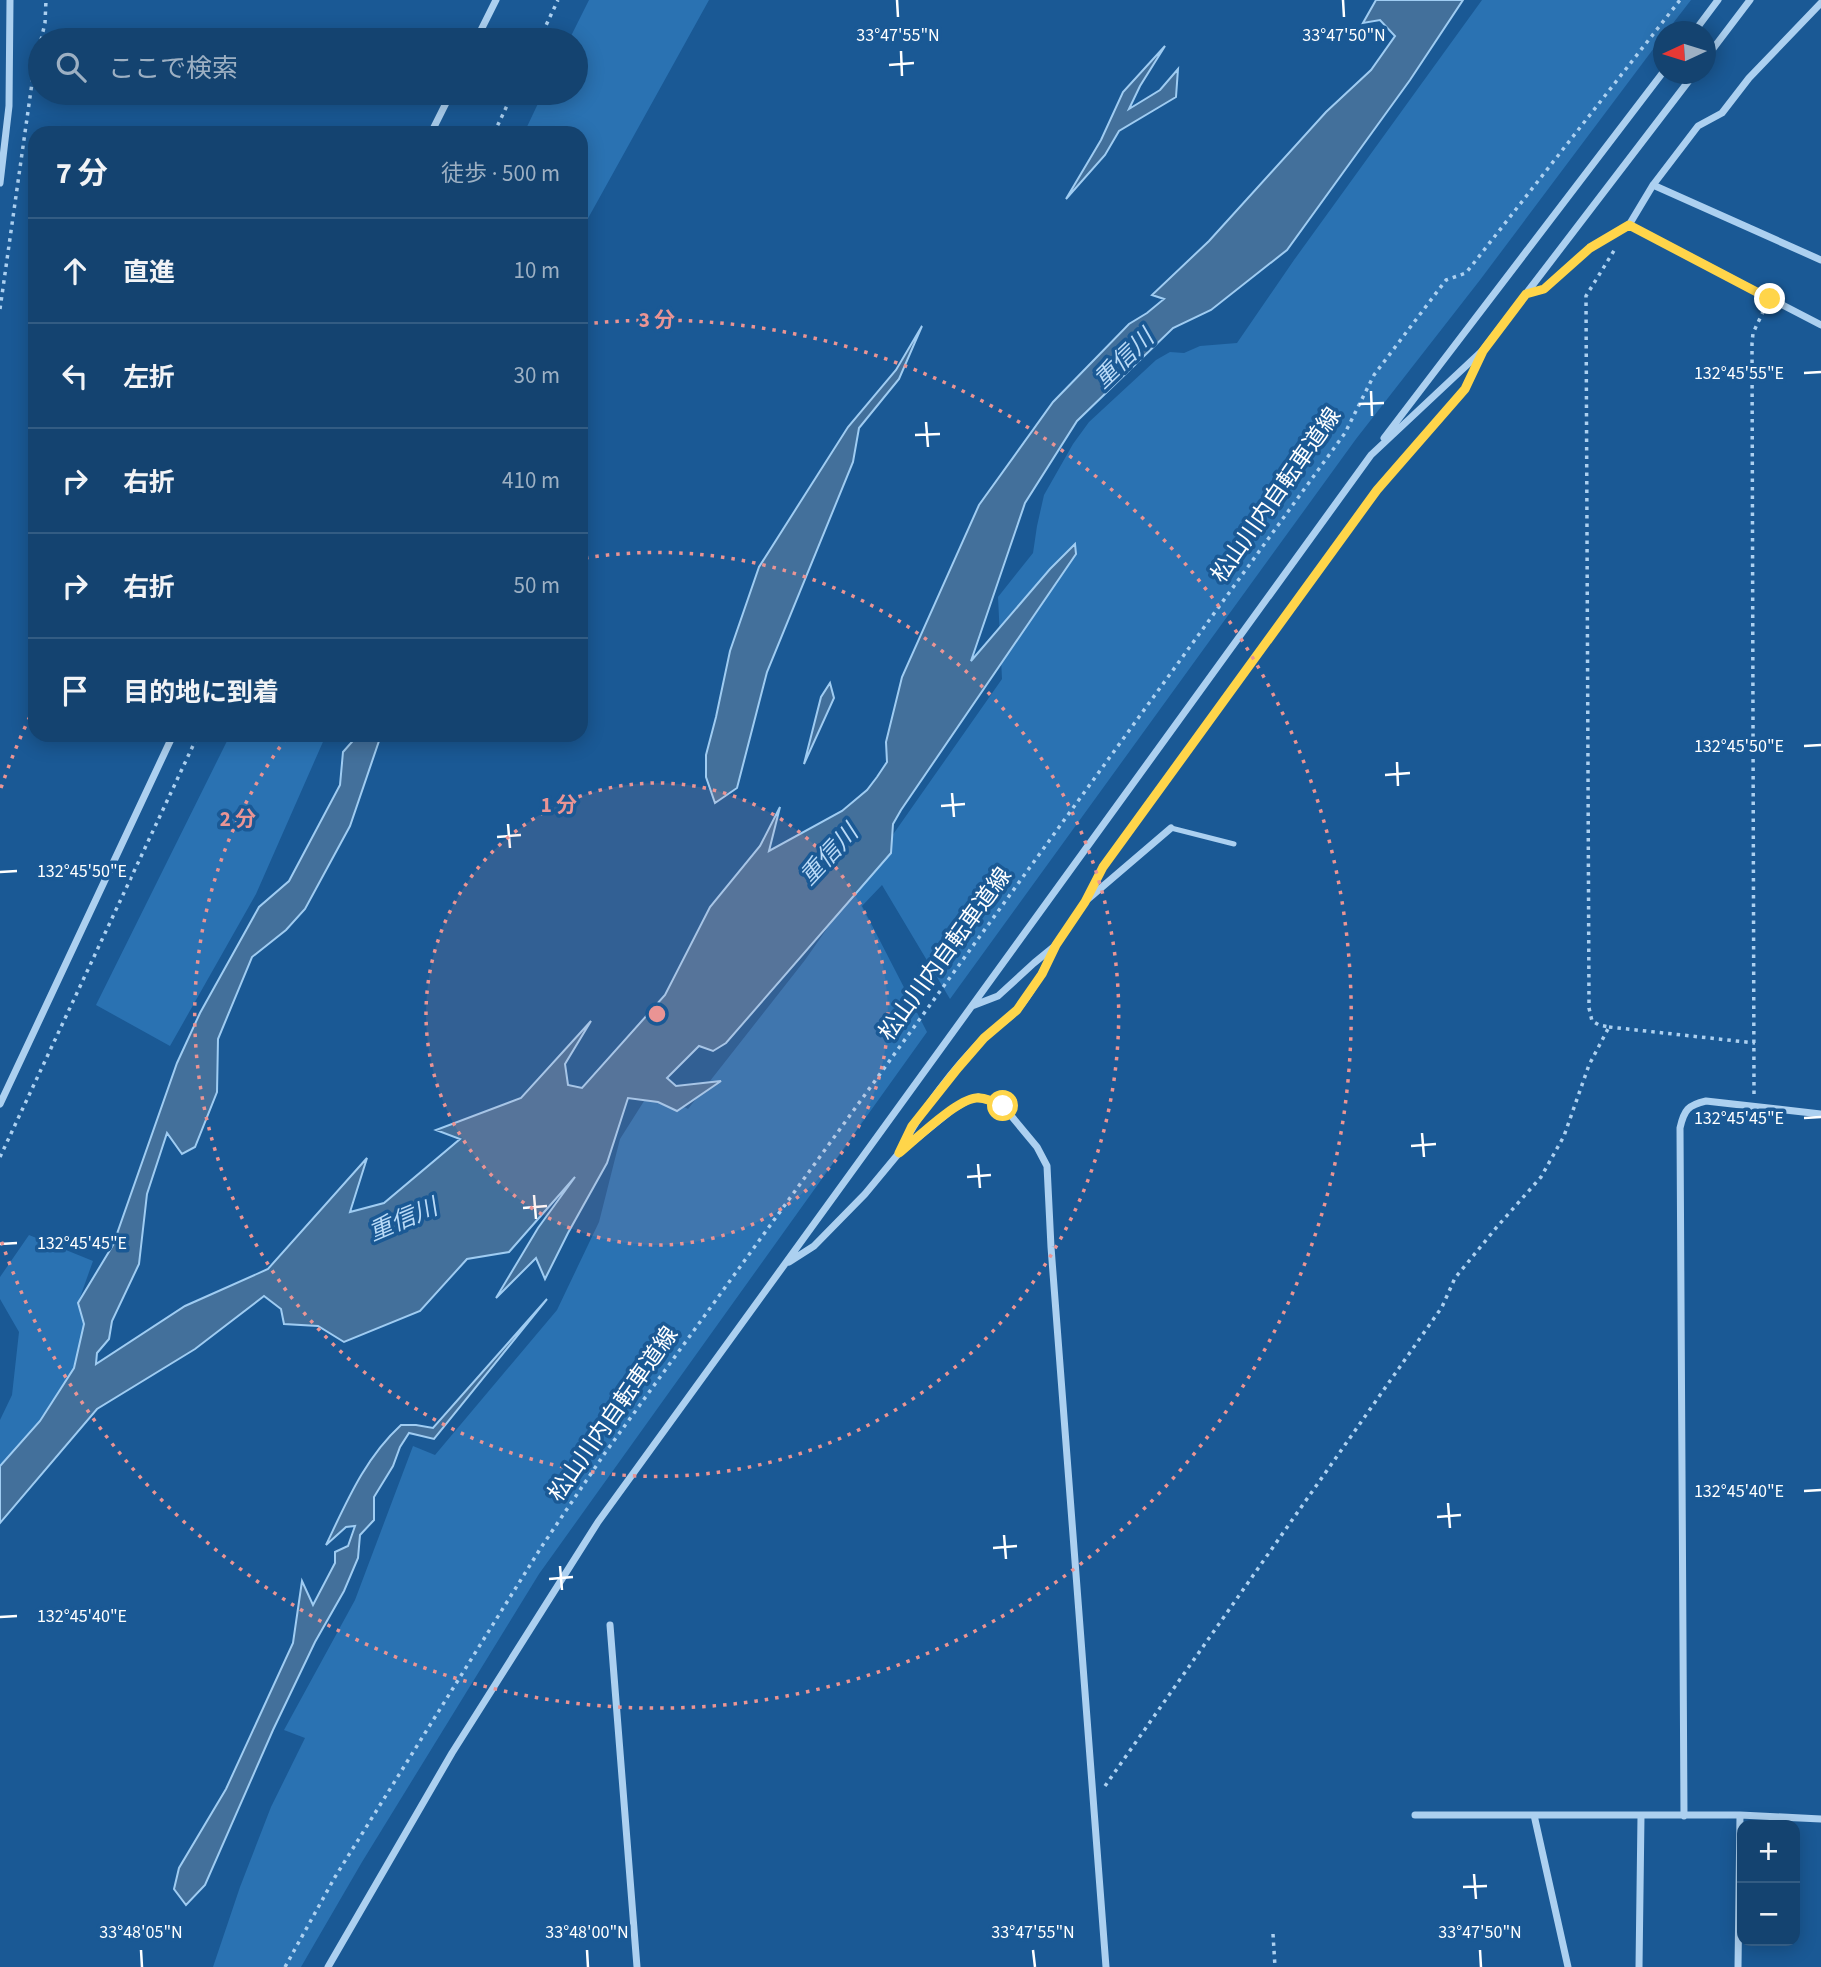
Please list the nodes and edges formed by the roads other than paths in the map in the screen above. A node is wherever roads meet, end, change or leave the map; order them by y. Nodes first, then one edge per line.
1 (10, 0) edge
2 (496, 0) edge
3 (1717, 0) edge
4 (1751, 0) edge
5 (1821, 3) edge
6 (1702, 21) edge
7 (482, 28) edge
8 (1716, 45) edge
9 (1654, 84) edge
10 (1686, 84) edge
11 (445, 105) edge
12 (434, 126) edge
13 (0, 183) edge
14 (1653, 185) junction
15 (1629, 225) junction
16 (1821, 260) edge
17 (1526, 294) junction
18 (1821, 325) edge
19 (1483, 351) junction
20 (1371, 455) junction
21 (170, 742) edge
22 (1171, 828) joint
23 (1234, 844) dead end
24 (1085, 902) junction
25 (1056, 945) junction
26 (971, 1007) junction
27 (0, 1104) edge
28 (1821, 1114) edge
29 (899, 1153) junction
30 (783, 1266) junction
31 (610, 1625) dead end
32 (1415, 1815) dead end
33 (1534, 1815) junction
34 (1740, 1815) junction
35 (1641, 1816) junction
36 (1684, 1816) junction
37 (1821, 1819) edge
38 (328, 1967) edge
39 (637, 1967) edge
40 (1106, 1967) edge
41 (1568, 1967) edge
42 (1639, 1967) edge
43 (1738, 1967) edge

1 - 13 street
2 - 7 street
3 - 6 street
4 - 8 street
5 - 14 street
9 - 20 street
10 - 17 street
11 - 12 street
14 - 15 street
14 - 16 street
15 - 17 street
15 - 18 street
17 - 19 street
19 - 20 street
19 - 24 street
20 - 26 street
21 - 27 street
22 - 23 lane
22 - 24 street
24 - 25 street
25 - 26 street
25 - 29 street
26 - 30 street
28 - 36 street
29 - 30 street
29 - 40 street
30 - 38 street
31 - 39 street
32 - 33 street
33 - 35 street
33 - 41 street
34 - 36 street
34 - 37 street
34 - 43 street
35 - 36 street
35 - 42 street

